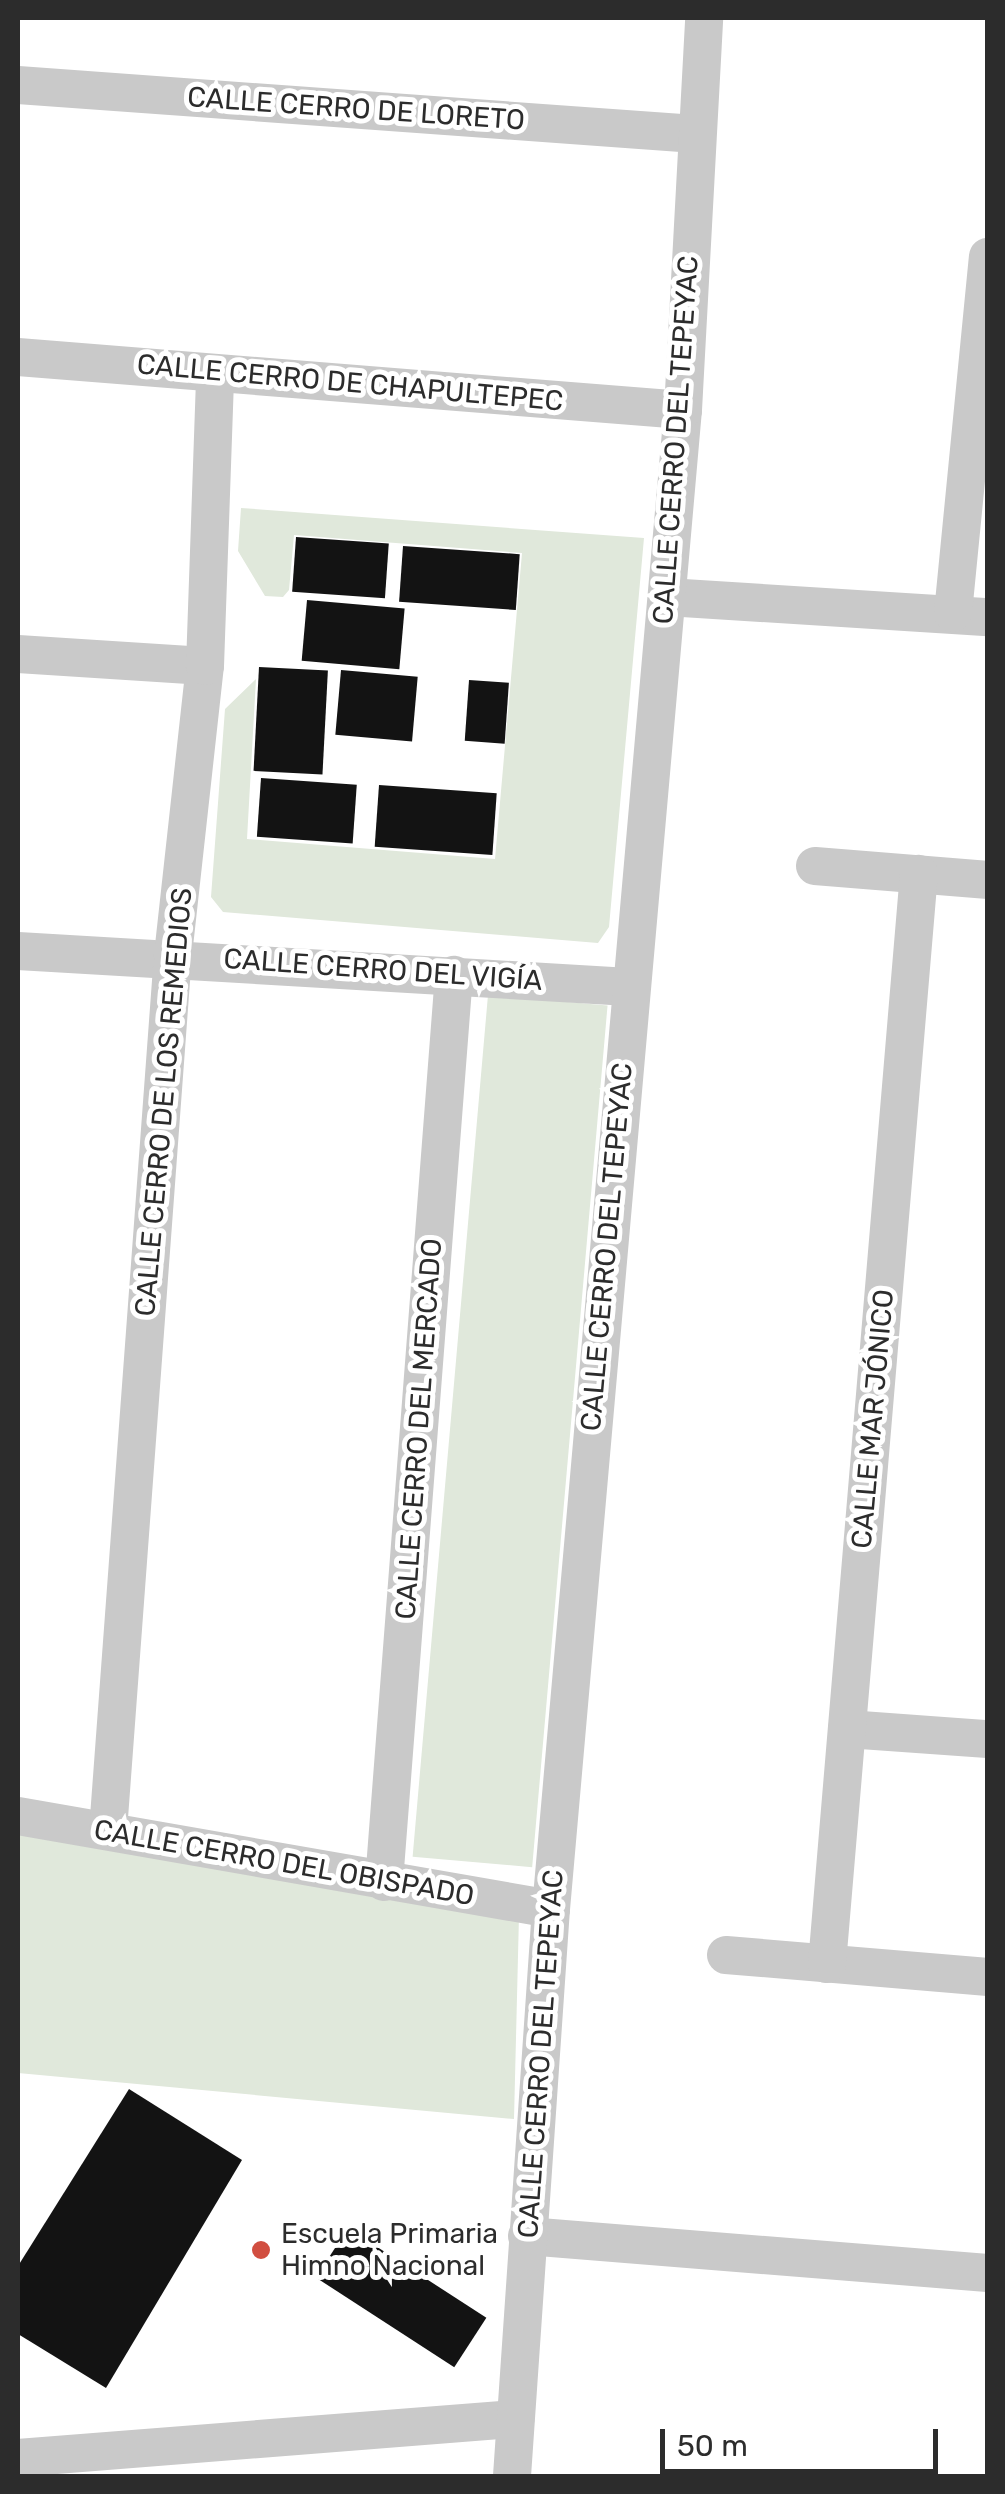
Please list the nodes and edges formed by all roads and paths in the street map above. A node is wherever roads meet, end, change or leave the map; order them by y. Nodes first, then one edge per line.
1 (704, 18) edge
2 (18, 84) edge
3 (695, 134) junction
4 (988, 257) edge
5 (18, 357) edge
6 (215, 373) junction
7 (682, 410) junction
8 (666, 597) junction
9 (970, 615) edge
10 (18, 654) edge
11 (205, 666) junction
12 (815, 866) dead end
13 (920, 874) junction
14 (988, 880) edge
15 (18, 950) edge
16 (173, 955) junction
17 (454, 975) junction
18 (629, 987) junction
19 (846, 1729) junction
20 (988, 1739) edge
21 (18, 1816) edge
22 (108, 1831) junction
23 (384, 1882) junction
24 (551, 1909) junction
25 (726, 1956) dead end
26 (827, 1964) junction
27 (988, 1977) edge
28 (527, 2236) junction
29 (988, 2273) edge
30 (515, 2418) junction
31 (42, 2463) edge
32 (512, 2476) edge

1 - 3 street, CALLE CERRO DEL TEPEYAC
2 - 3 street, CALLE CERRO DE LORETO
3 - 7 street, CALLE CERRO DEL TEPEYAC
4 - 9 street
5 - 6 street, CALLE CERRO DE CHAPULTEPEC
6 - 7 street, CALLE CERRO DE CHAPULTEPEC
6 - 11 street, CALLE CERRO DE LOS REMEDIOS
7 - 8 street, CALLE CERRO DEL TEPEYAC
8 - 9 street
8 - 18 street, CALLE CERRO DEL TEPEYAC
10 - 11 street
11 - 16 street, CALLE CERRO DE LOS REMEDIOS
12 - 13 street
13 - 14 street
13 - 19 street, CALLE MAR JÓNICO
15 - 16 street, CALLE CERRO DEL VIGÍA
16 - 17 street, CALLE CERRO DEL VIGÍA
16 - 22 street, CALLE CERRO DE LOS REMEDIOS
17 - 18 street, CALLE CERRO DEL VIGÍA
17 - 23 street, CALLE CERRO DEL MERCADO
18 - 24 street, CALLE CERRO DEL TEPEYAC
19 - 20 street
19 - 26 street, CALLE MAR JÓNICO
21 - 22 street, CALLE CERRO DEL OBISPADO
22 - 23 street, CALLE CERRO DEL OBISPADO
23 - 24 street, CALLE CERRO DEL OBISPADO
24 - 28 street, CALLE CERRO DEL TEPEYAC
25 - 26 street
26 - 27 street
28 - 29 street
28 - 30 street, CALLE CERRO DEL TEPEYAC
30 - 31 street
30 - 32 street, CALLE CERRO DEL TEPEYAC

